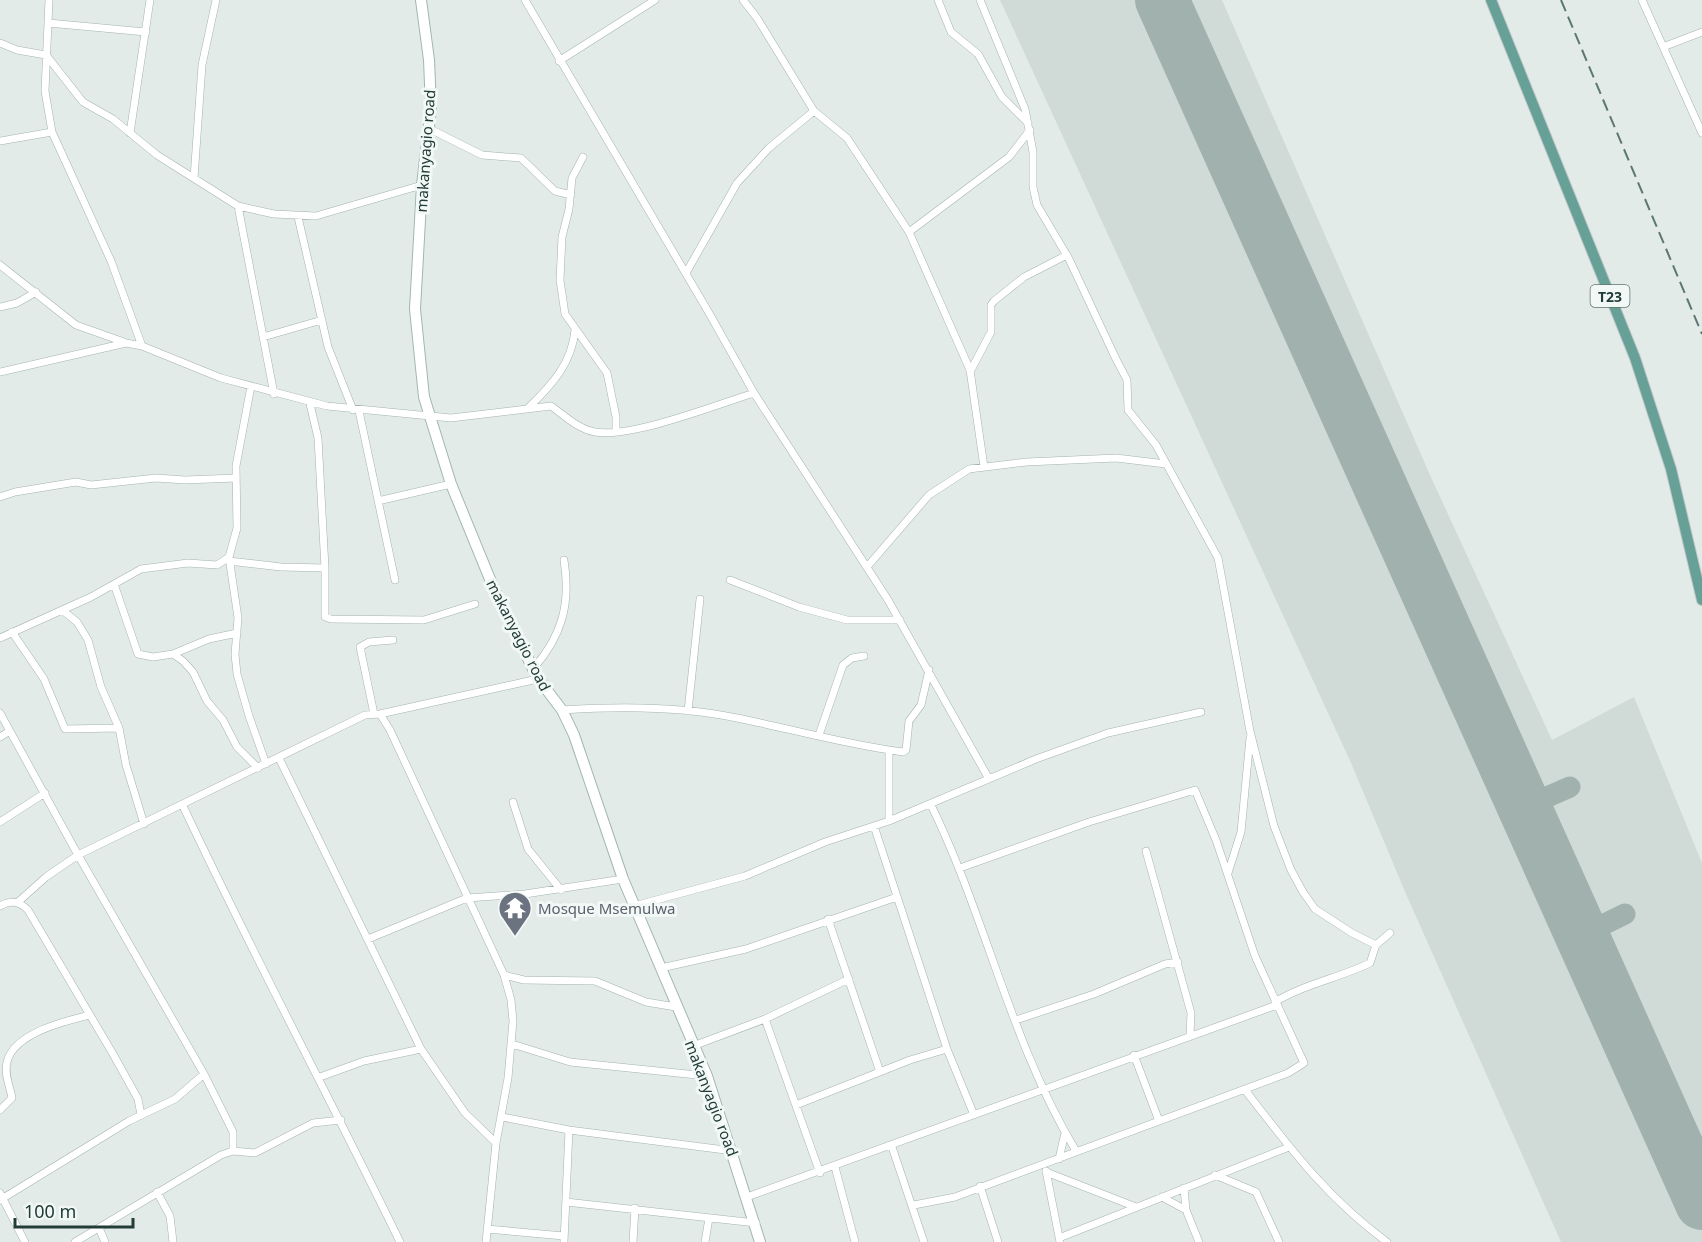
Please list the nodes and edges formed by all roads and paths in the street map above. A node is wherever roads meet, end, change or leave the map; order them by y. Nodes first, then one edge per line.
1 (49, 0) edge
2 (150, 0) edge
3 (216, 0) edge
4 (421, 0) edge
5 (525, 0) edge
6 (655, 0) edge
7 (742, 0) edge
8 (938, 0) edge
9 (980, 0) edge
10 (1491, 0) edge
11 (1642, 0) edge
12 (48, 23) junction
13 (146, 32) junction
14 (1702, 32) edge
15 (0, 43) edge
16 (1663, 47) junction
17 (46, 55) junction
18 (559, 61) junction
19 (814, 111) junction
20 (1029, 126) junction
21 (428, 128) junction
22 (52, 132) junction
23 (130, 133) junction
24 (1702, 133) edge
25 (0, 141) edge
26 (583, 157) dead end
27 (194, 178) junction
28 (422, 185) junction
29 (571, 195) junction
30 (238, 207) junction
31 (298, 217) junction
32 (909, 231) junction
33 (1067, 255) junction
34 (0, 265) edge
35 (686, 273) junction
36 (36, 292) junction
37 (0, 307) edge
38 (322, 320) junction
39 (574, 329) junction
40 (264, 337) junction
41 (126, 343) junction
42 (142, 346) junction
43 (0, 372) edge
44 (970, 372) junction
45 (251, 386) junction
46 (754, 393) junction
47 (274, 394) junction
48 (310, 404) junction
49 (529, 407) junction
50 (356, 410) junction
51 (430, 417) junction
52 (616, 431) junction
53 (1166, 464) junction
54 (984, 467) junction
55 (236, 478) junction
56 (451, 483) junction
57 (0, 497) edge
58 (378, 501) junction
59 (229, 559) junction
60 (564, 560) dead end
61 (867, 567) junction
62 (325, 568) junction
63 (395, 580) dead end
64 (730, 580) dead end
65 (114, 584) junction
66 (700, 599) dead end
67 (1702, 600) edge
68 (475, 604) dead end
69 (62, 610) junction
70 (900, 620) junction
71 (12, 632) junction
72 (237, 633) junction
73 (0, 638) edge
74 (393, 640) dead end
75 (173, 654) junction
76 (864, 656) dead end
77 (929, 670) junction
78 (536, 674) junction
79 (562, 710) junction
80 (688, 711) junction
81 (1201, 712) dead end
82 (0, 713) edge
83 (377, 714) junction
84 (119, 728) junction
85 (10, 731) junction
86 (1250, 731) junction
87 (819, 735) junction
88 (0, 737) edge
89 (889, 751) junction
90 (279, 758) junction
91 (266, 764) junction
92 (258, 768) junction
93 (989, 779) junction
94 (45, 793) junction
95 (513, 802) dead end
96 (931, 805) junction
97 (183, 806) junction
98 (889, 821) junction
99 (0, 822) edge
100 (144, 824) junction
101 (874, 826) junction
102 (1146, 851) dead end
103 (78, 855) junction
104 (960, 868) junction
105 (1227, 873) junction
106 (623, 879) junction
107 (561, 890) junction
108 (897, 897) junction
109 (467, 898) junction
110 (18, 902) junction
111 (0, 906) edge
112 (634, 906) junction
113 (828, 919) junction
114 (1390, 933) dead end
115 (368, 939) junction
116 (1376, 945) junction
117 (1178, 963) junction
118 (661, 968) junction
119 (504, 975) junction
120 (849, 979) junction
121 (1276, 1004) junction
122 (676, 1007) junction
123 (90, 1016) junction
124 (765, 1019) junction
125 (1016, 1020) junction
126 (1190, 1035) junction
127 (512, 1044) junction
128 (693, 1046) junction
129 (421, 1049) junction
130 (947, 1049) junction
131 (1134, 1055) junction
132 (880, 1072) junction
133 (204, 1074) junction
134 (707, 1076) junction
135 (320, 1077) junction
136 (1044, 1090) junction
137 (1245, 1090) junction
138 (796, 1105) junction
139 (0, 1110) edge
140 (141, 1114) junction
141 (974, 1115) junction
142 (502, 1116) junction
143 (341, 1120) junction
144 (1159, 1121) junction
145 (569, 1130) junction
146 (1065, 1133) junction
147 (496, 1143) junction
148 (892, 1147) junction
149 (1288, 1147) junction
150 (233, 1151) junction
151 (733, 1151) junction
152 (1076, 1151) junction
153 (1059, 1159) junction
154 (835, 1167) junction
155 (1046, 1168) junction
156 (820, 1173) junction
157 (1215, 1175) junction
158 (980, 1186) junction
159 (1184, 1188) junction
160 (158, 1192) junction
161 (1, 1197) edge
162 (747, 1197) junction
163 (1162, 1197) junction
164 (566, 1202) junction
165 (914, 1205) junction
166 (1136, 1207) junction
167 (635, 1208) junction
168 (1186, 1210) junction
169 (709, 1218) junction
170 (756, 1223) junction
171 (99, 1228) junction
172 (487, 1229) junction
173 (564, 1239) edge
174 (1059, 1240) edge
175 (25, 1242) edge
176 (75, 1242) edge
177 (105, 1242) edge
178 (172, 1242) edge
179 (400, 1242) edge
180 (486, 1242) edge
181 (633, 1242) edge
182 (705, 1242) edge
183 (760, 1242) edge
184 (855, 1242) edge
185 (924, 1242) edge
186 (998, 1242) edge
187 (1199, 1242) edge
188 (1279, 1242) edge
189 (1386, 1242) edge

1 - 12 street
2 - 13 street
3 - 27 street
4 - 21 street, makanyagio road
5 - 18 street
6 - 18 street
7 - 19 street
8 - 20 street
9 - 20 street
10 - 67 main road, T23
11 - 16 street
12 - 13 street
12 - 17 street
13 - 23 street
14 - 16 street
15 - 17 street
16 - 24 street
17 - 22 street
17 - 23 street
18 - 35 street
19 - 32 street
19 - 35 street
20 - 32 street
20 - 33 street
21 - 28 street, makanyagio road
21 - 29 street
22 - 25 street
22 - 42 street
23 - 27 street
26 - 29 street
27 - 30 street
28 - 31 street
28 - 51 street, makanyagio road
29 - 39 street
30 - 31 street
30 - 40 street
31 - 38 street
32 - 44 street
33 - 44 street
33 - 53 street
34 - 36 street
35 - 46 street
36 - 37 street
36 - 41 street
38 - 40 street
38 - 50 street
39 - 49 street
39 - 52 street
40 - 47 street
41 - 42 street
41 - 43 street
42 - 45 street
44 - 54 street
45 - 47 street
45 - 55 street
46 - 52 street
46 - 61 street
47 - 48 street
48 - 50 street
48 - 62 street
49 - 51 street
49 - 52 street
50 - 51 street
50 - 58 street
51 - 56 street, makanyagio road
53 - 54 street
53 - 86 street
54 - 61 street
55 - 57 street
55 - 59 street
56 - 58 street
56 - 78 street, makanyagio road
58 - 63 street
59 - 62 street
59 - 65 street
59 - 72 street
60 - 78 street
61 - 70 street
62 - 68 street
64 - 70 street
65 - 69 street
65 - 75 street
66 - 80 street
69 - 71 street
69 - 84 street
70 - 77 street
71 - 73 street
71 - 84 street
72 - 75 street
72 - 91 street
74 - 83 street
75 - 92 street
76 - 87 street
77 - 89 street
77 - 93 street
78 - 79 street, makanyagio road
78 - 83 street
79 - 80 street
79 - 106 street, makanyagio road
80 - 87 street
81 - 93 street
82 - 85 street
83 - 90 street
83 - 109 street
84 - 100 street
85 - 88 street
85 - 94 street
86 - 105 street
86 - 116 street
87 - 89 street
89 - 98 street
90 - 91 street
90 - 115 street
91 - 92 street
92 - 97 street
93 - 96 street
94 - 99 street
94 - 103 street
95 - 107 street
96 - 98 street
96 - 104 street
97 - 100 street
97 - 135 street
98 - 101 street
100 - 103 street
101 - 108 street
101 - 112 street
102 - 117 street
103 - 110 street
103 - 133 street
104 - 105 street
104 - 125 street
105 - 121 street
106 - 107 street
106 - 112 street, makanyagio road
107 - 109 street
108 - 113 street
108 - 130 street
109 - 115 street
109 - 119 street
110 - 111 street
110 - 123 street
112 - 118 street, makanyagio road
113 - 118 street
113 - 120 street
114 - 116 street
115 - 129 street
116 - 121 street
117 - 125 street
117 - 126 street
118 - 122 street, makanyagio road
119 - 122 street
119 - 127 street
120 - 124 street
120 - 132 street
121 - 126 street
121 - 137 street
122 - 128 street, makanyagio road
123 - 139 street
123 - 140 street
124 - 128 street
124 - 138 street
125 - 136 street
126 - 131 street
127 - 134 street
127 - 142 street
128 - 134 street, makanyagio road
129 - 135 street
129 - 147 street
130 - 132 street
130 - 141 street
131 - 136 street
131 - 144 street
132 - 138 street
133 - 140 street
133 - 150 street
134 - 151 street, makanyagio road
135 - 143 street
136 - 141 street
136 - 146 street
137 - 144 street
137 - 149 street
138 - 156 street
140 - 161 street
141 - 148 street
142 - 145 street
142 - 147 street
143 - 150 street
143 - 179 street
144 - 152 street
145 - 151 street
145 - 164 street
146 - 152 street
146 - 153 street
147 - 172 street
148 - 154 street
148 - 165 street
149 - 157 street
149 - 189 street
150 - 160 street
151 - 162 street, makanyagio road
152 - 153 street
153 - 155 street
154 - 156 street
154 - 184 street
155 - 158 street
155 - 166 street
155 - 174 street
156 - 162 street
157 - 159 street
157 - 188 street
158 - 165 street
158 - 186 street
159 - 163 street
159 - 168 street
160 - 171 street
160 - 178 street
161 - 175 street
162 - 170 street, makanyagio road
163 - 166 street
163 - 168 street
164 - 167 street
164 - 173 street
165 - 185 street
166 - 174 street
167 - 169 street
167 - 181 street
168 - 187 street
169 - 170 street
169 - 182 street
170 - 183 street, makanyagio road
171 - 176 street
171 - 177 street
172 - 173 street
172 - 180 street

